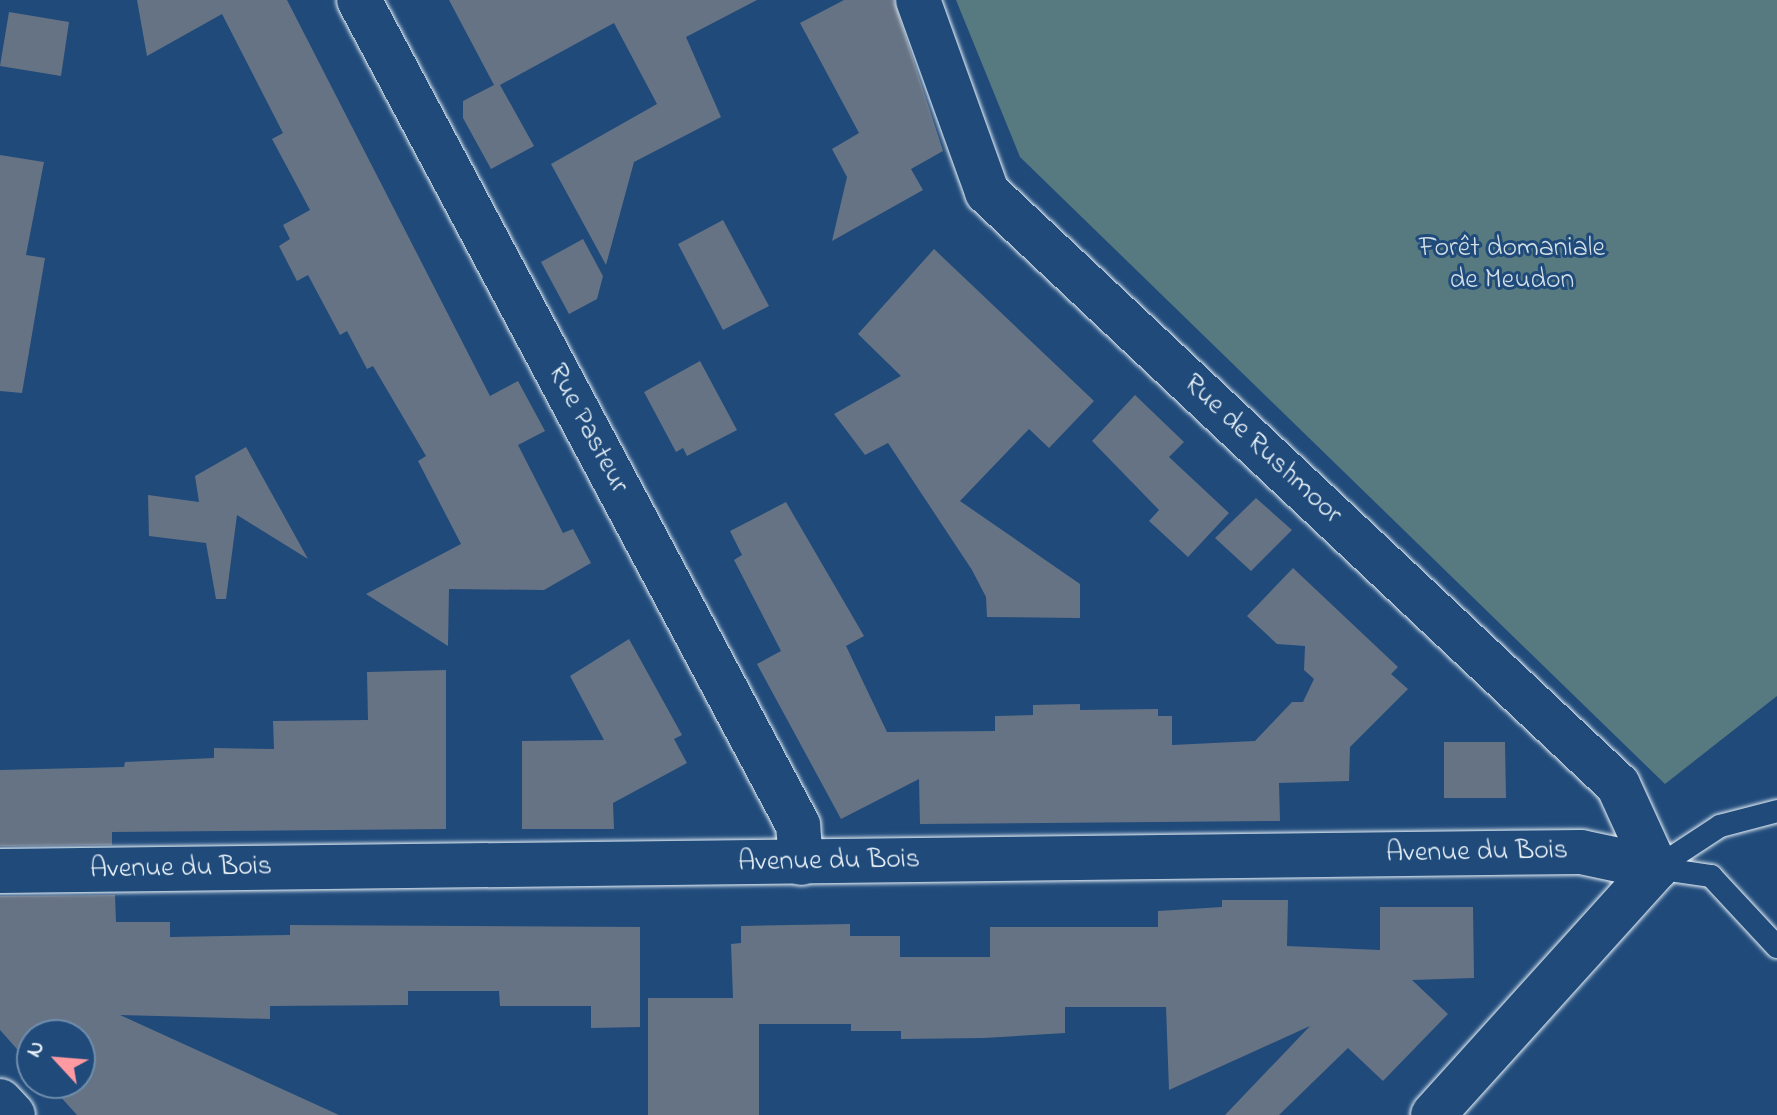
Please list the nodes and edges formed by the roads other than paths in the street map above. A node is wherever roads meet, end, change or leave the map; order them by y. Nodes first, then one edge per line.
1 (359, 0) edge
2 (918, 0) edge
3 (1777, 811) edge
4 (801, 863) junction
5 (1656, 868) junction
6 (0, 871) edge
7 (1777, 947) edge
8 (0, 1101) edge
9 (13, 1115) edge
10 (1433, 1115) edge

1 - 4 street, Rue Pasteur
2 - 5 street, Rue de Rushmoor
3 - 5 lane
4 - 5 street, Avenue du Bois
4 - 6 street, Avenue du Bois
5 - 7 lane
5 - 10 street
8 - 9 street

